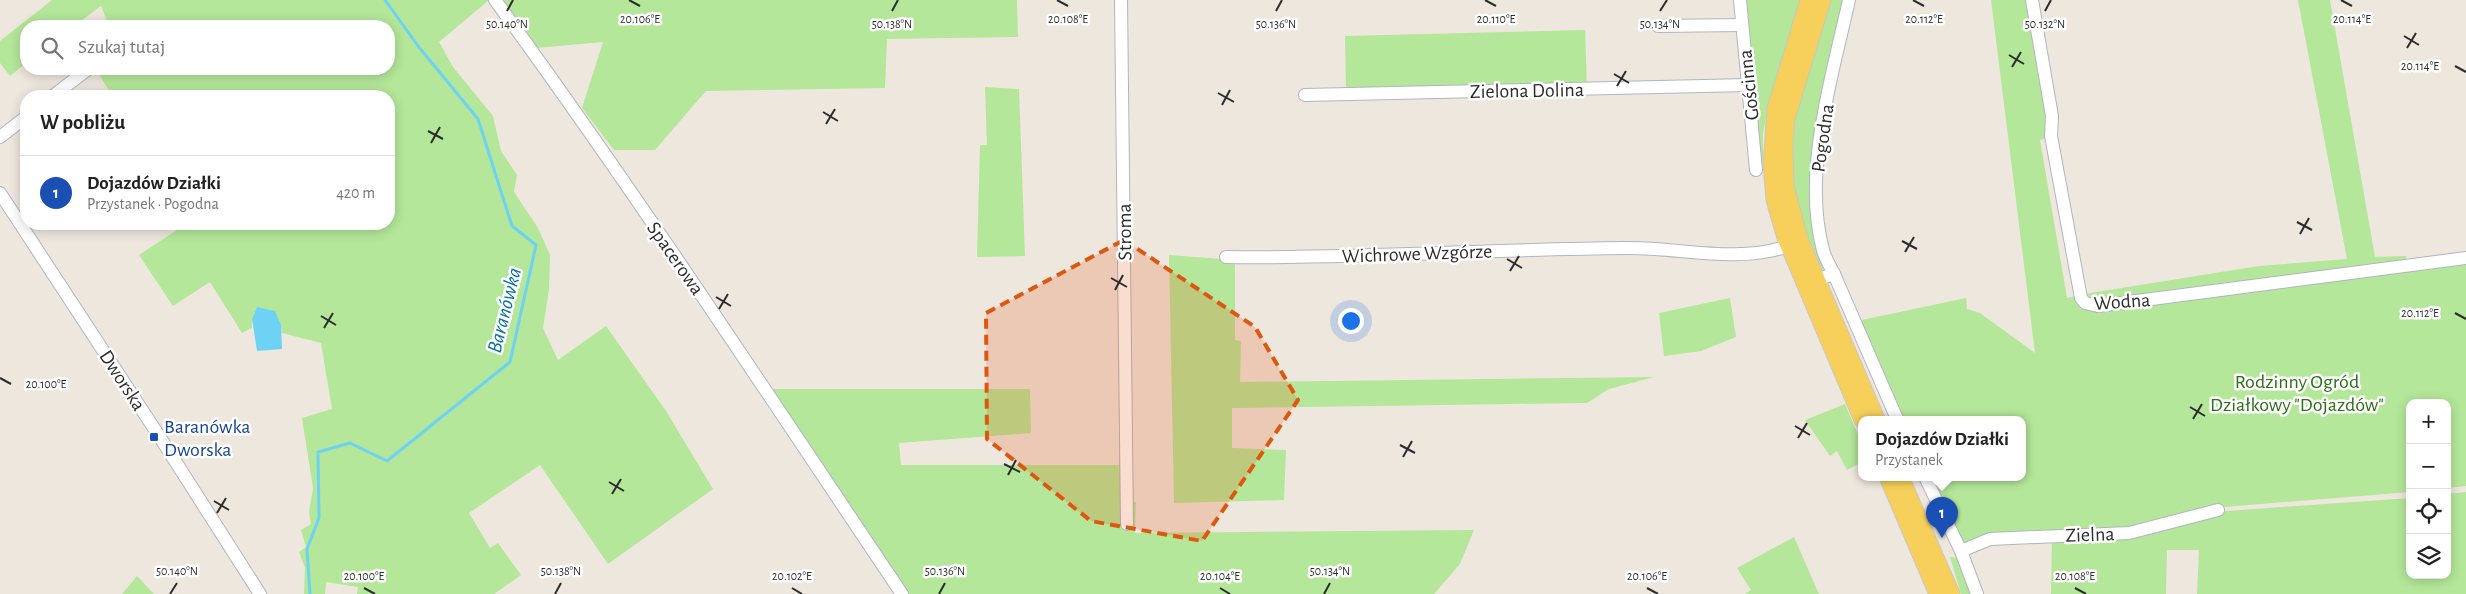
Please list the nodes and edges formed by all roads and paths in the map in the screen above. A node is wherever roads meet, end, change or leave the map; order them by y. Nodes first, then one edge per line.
1 (495, 0) edge
2 (1121, 0) edge
3 (1740, 0) edge
4 (1808, 0) edge
5 (1823, 0) edge
6 (1849, 0) edge
7 (2032, 0) edge
8 (1742, 25) junction
9 (1658, 26) dead end
10 (80, 75) edge
11 (1748, 85) junction
12 (61, 90) edge
13 (1305, 94) dead end
14 (20, 122) edge
15 (0, 137) edge
16 (1756, 170) dead end
17 (0, 193) edge
18 (20, 223) edge
19 (24, 230) edge
20 (1788, 246) junction
21 (1226, 257) dead end
22 (2466, 258) edge
23 (1834, 274) junction
24 (1816, 280) junction
25 (1868, 416) edge
26 (1868, 416) edge
27 (1896, 416) edge
28 (1889, 481) edge
29 (1903, 481) edge
30 (1928, 481) edge
31 (2218, 510) dead end
32 (1127, 524) dead end
33 (1960, 551) junction
34 (260, 594) edge
35 (902, 594) edge
36 (1937, 594) edge
37 (1952, 594) edge
38 (1977, 594) edge

1 - 35 street, Spacerowa
2 - 32 street, Stroma
3 - 8 street, Gościnna
4 - 20 main road
5 - 24 main road
6 - 23 street, Pogodna
7 - 22 street, Wodna
8 - 9 street
8 - 11 street, Gościnna
10 - 12 street
11 - 13 street, Zielona Dolina
11 - 16 street, Gościnna
14 - 15 street
17 - 18 street, Dworska
19 - 34 street, Dworska
20 - 21 street, Wichrowe Wzgórze
20 - 25 main road
23 - 24 street
23 - 27 street, Pogodna
24 - 26 main road
28 - 36 main road
29 - 37 main road
30 - 33 street
31 - 33 street, Zielna
33 - 38 street

